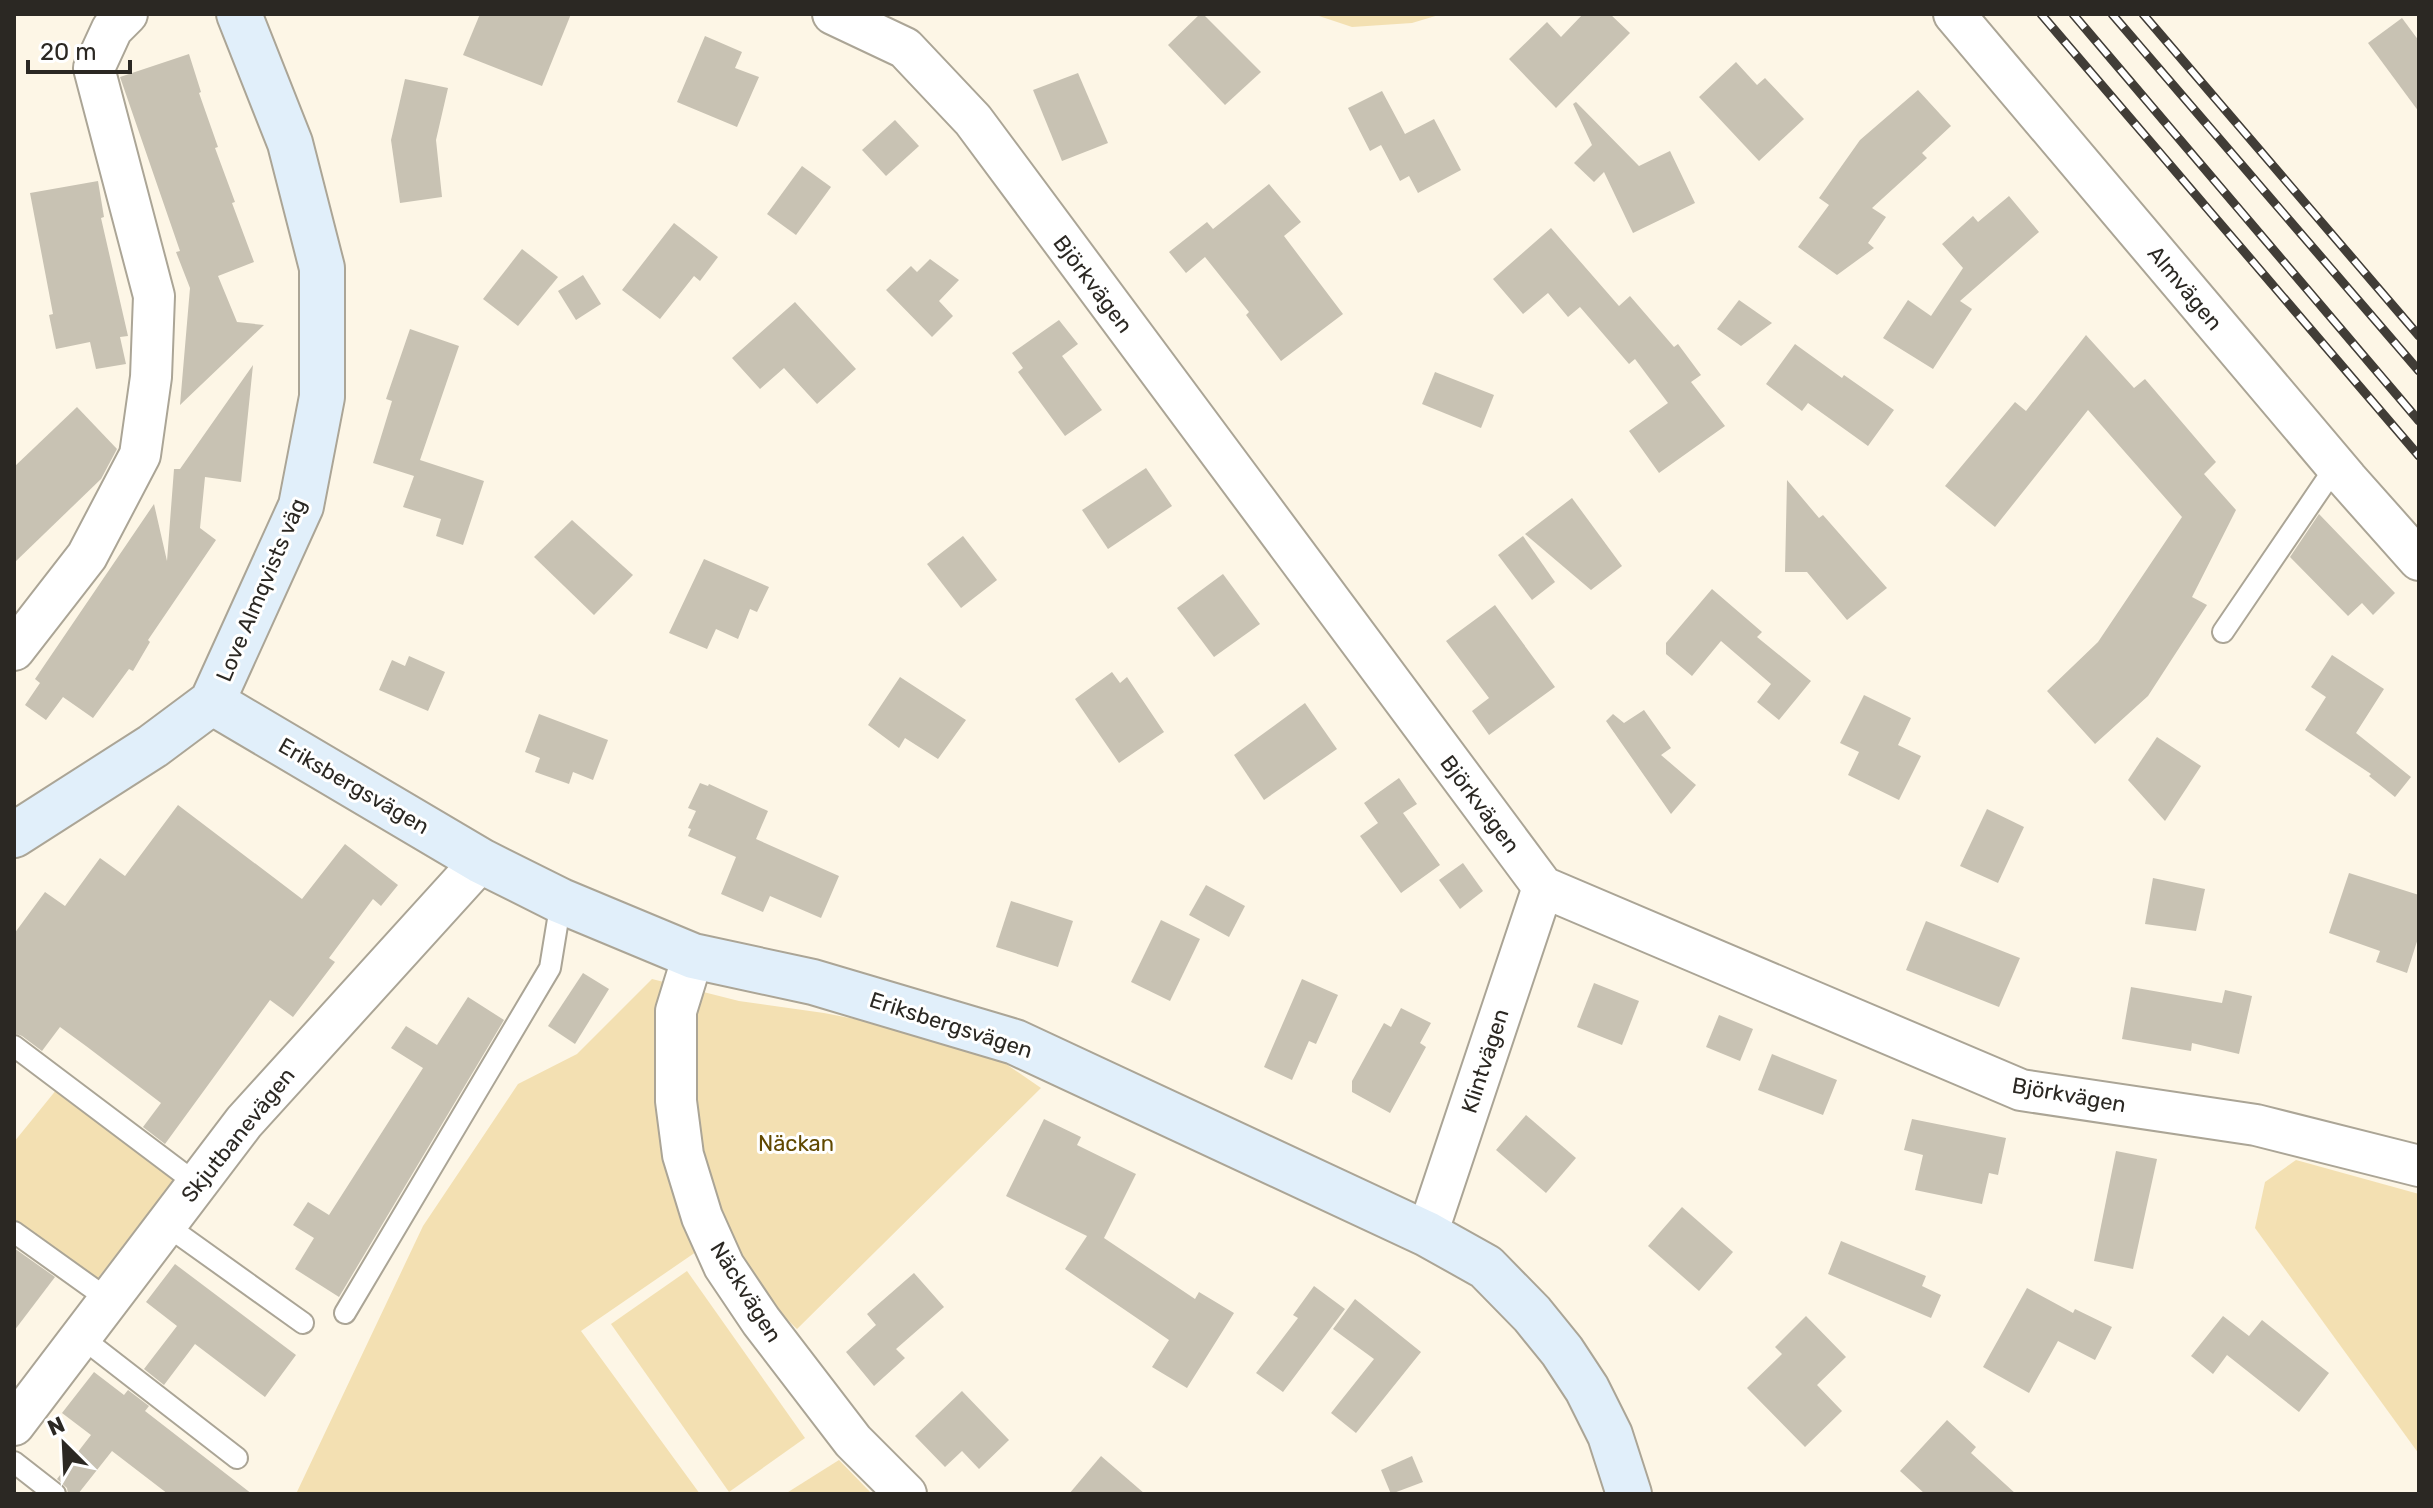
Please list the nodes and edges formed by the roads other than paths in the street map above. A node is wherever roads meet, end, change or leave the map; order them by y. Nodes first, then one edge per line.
1 (127, 14) edge
2 (239, 14) edge
3 (833, 14) edge
4 (1954, 14) edge
5 (2336, 466) junction
6 (2419, 560) edge
7 (2223, 632) dead end
8 (14, 650) edge
9 (212, 702) junction
10 (14, 835) edge
11 (481, 861) junction
12 (1543, 887) junction
13 (561, 901) junction
14 (693, 956) junction
15 (14, 1046) edge
16 (2419, 1166) edge
17 (197, 1184) junction
18 (166, 1225) junction
19 (14, 1232) edge
20 (1427, 1234) junction
21 (109, 1300) junction
22 (345, 1313) dead end
23 (303, 1323) dead end
24 (81, 1337) junction
25 (14, 1425) edge
26 (237, 1458) dead end
27 (14, 1462) edge
28 (55, 1494) edge
29 (906, 1494) edge
30 (1629, 1494) edge

1 - 8 street
2 - 9 street, Love Almqvists väg
3 - 12 street, Björkvägen
4 - 5 street, Almvägen
5 - 6 street, Almvägen
5 - 7 lane
9 - 10 street, Love Almqvists väg
9 - 11 street, Eriksbergsvägen
11 - 13 street, Eriksbergsvägen
11 - 17 street, Skjutbanevägen
12 - 16 street, Björkvägen
12 - 20 street, Klintvägen
13 - 14 street, Eriksbergsvägen
13 - 22 lane
14 - 20 street, Eriksbergsvägen
14 - 29 street, Näckvägen
15 - 17 lane
17 - 18 street, Skjutbanevägen
18 - 21 street, Skjutbanevägen
18 - 23 lane
19 - 21 lane
20 - 30 street, Eriksbergsvägen
21 - 24 street, Skjutbanevägen
24 - 25 street, Skjutbanevägen
24 - 26 lane
27 - 28 lane

